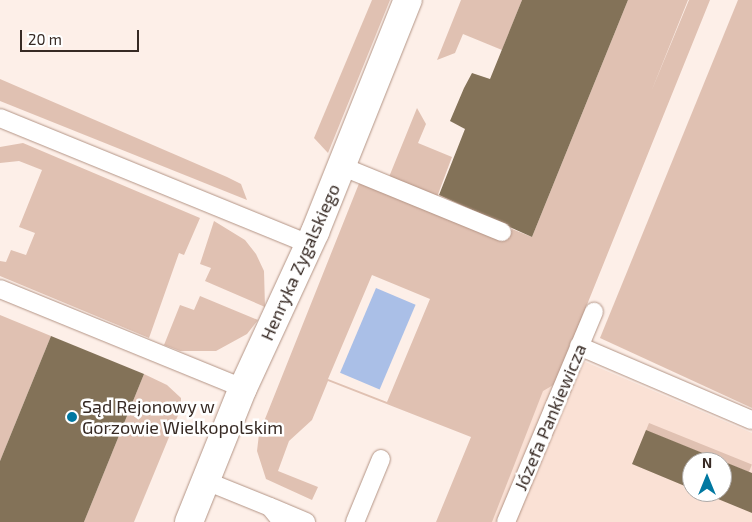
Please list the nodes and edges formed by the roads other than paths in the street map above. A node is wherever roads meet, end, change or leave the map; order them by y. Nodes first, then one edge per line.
1 (408, 0) edge
2 (0, 118) edge
3 (341, 166) junction
4 (502, 232) dead end
5 (309, 244) junction
6 (0, 289) edge
7 (594, 312) dead end
8 (579, 346) junction
9 (243, 388) junction
10 (752, 420) edge
11 (381, 459) dead end
12 (206, 481) junction
13 (270, 507) junction
14 (189, 522) edge
15 (282, 522) edge
16 (306, 522) edge
17 (355, 522) edge
18 (506, 522) edge

1 - 3 street, Henryka Zygalskiego
2 - 5 lane
3 - 4 lane
3 - 5 street, Henryka Zygalskiego
5 - 9 street, Henryka Zygalskiego
6 - 9 lane
7 - 8 lane, Józefa Pankiewicza
8 - 10 lane
8 - 18 lane, Józefa Pankiewicza
9 - 12 street, Henryka Zygalskiego
11 - 17 lane
12 - 13 lane
12 - 14 street, Henryka Zygalskiego
13 - 15 lane
13 - 16 lane

